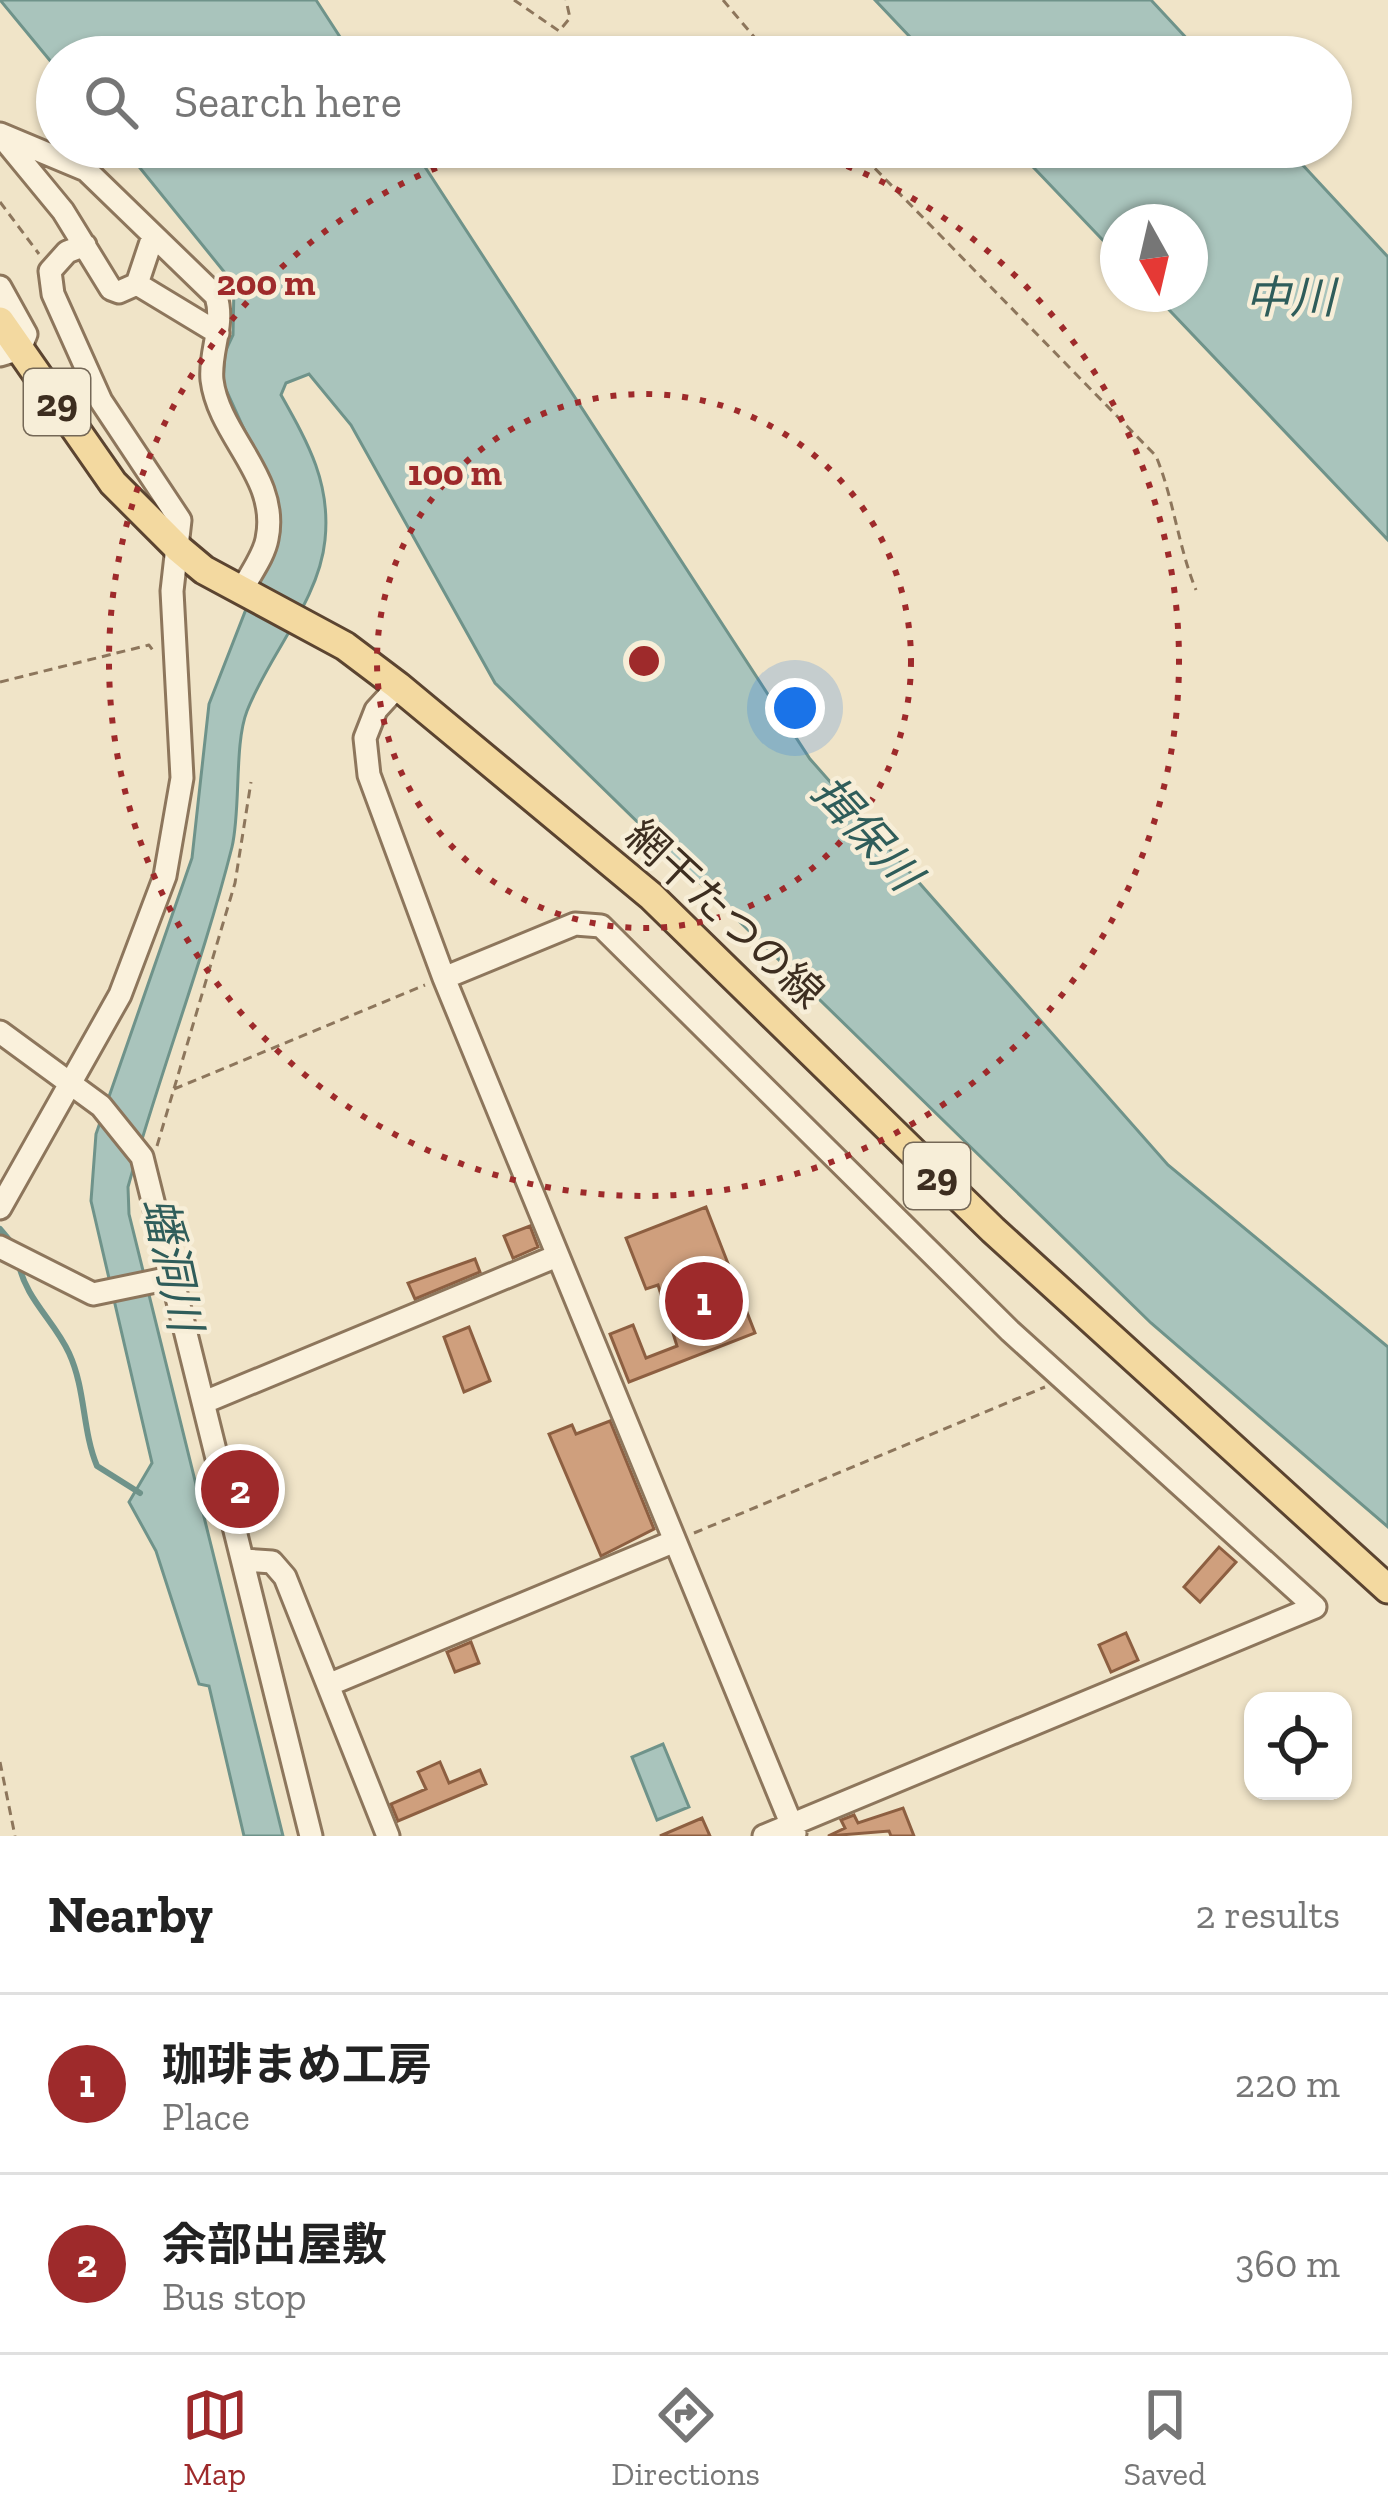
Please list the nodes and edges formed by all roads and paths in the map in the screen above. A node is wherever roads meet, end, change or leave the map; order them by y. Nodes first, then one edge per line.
1 (514, 0) edge
2 (566, 0) edge
3 (723, 0) edge
4 (753, 36) edge
5 (0, 135) edge
6 (36, 150) edge
7 (81, 168) edge
8 (875, 168) edge
9 (0, 202) edge
10 (152, 239) junction
11 (85, 245) junction
12 (50, 271) junction
13 (137, 284) junction
14 (0, 286) edge
15 (0, 321) edge
16 (218, 333) junction
17 (10, 352) edge
18 (179, 549) junction
19 (242, 590) junction
20 (1196, 590) dead end
21 (156, 656) dead end
22 (0, 682) edge
23 (398, 686) junction
24 (251, 782) dead end
25 (444, 978) junction
26 (0, 1032) edge
27 (74, 1085) junction
28 (173, 1089) junction
29 (149, 1177) junction
30 (0, 1208) edge
31 (0, 1247) edge
32 (557, 1256) junction
33 (175, 1276) junction
34 (1063, 1379) junction
35 (207, 1401) junction
36 (675, 1541) junction
37 (245, 1560) junction
38 (1388, 1589) edge
39 (328, 1685) junction
40 (0, 1762) edge
41 (794, 1830) edge
42 (15, 1836) edge
43 (311, 1836) edge
44 (388, 1836) edge
45 (764, 1836) edge

1 - 2 path
3 - 4 path
5 - 6 street
5 - 11 street
7 - 10 street
8 - 20 path
9 - 12 path
10 - 13 street
10 - 16 street
11 - 12 street
11 - 13 street
12 - 18 street
13 - 16 street
14 - 17 street
15 - 17 main road, 網干たつの線 / 29
16 - 19 street
17 - 18 main road, 網干たつの線 / 29
18 - 19 main road, 網干たつの線 / 29
18 - 27 street
19 - 23 main road, 網干たつの線 / 29
21 - 22 path
23 - 25 street
23 - 38 main road, 網干たつの線 / 29
24 - 28 path
25 - 28 path
25 - 32 street
25 - 34 street
26 - 27 street
27 - 29 street
27 - 30 street
28 - 29 path
29 - 33 street
31 - 33 street
32 - 35 street
32 - 36 street
33 - 35 street
34 - 36 path
34 - 41 street
35 - 37 street
36 - 39 street
36 - 41 street
37 - 39 street
37 - 43 street
39 - 44 street
40 - 42 path
41 - 45 street

